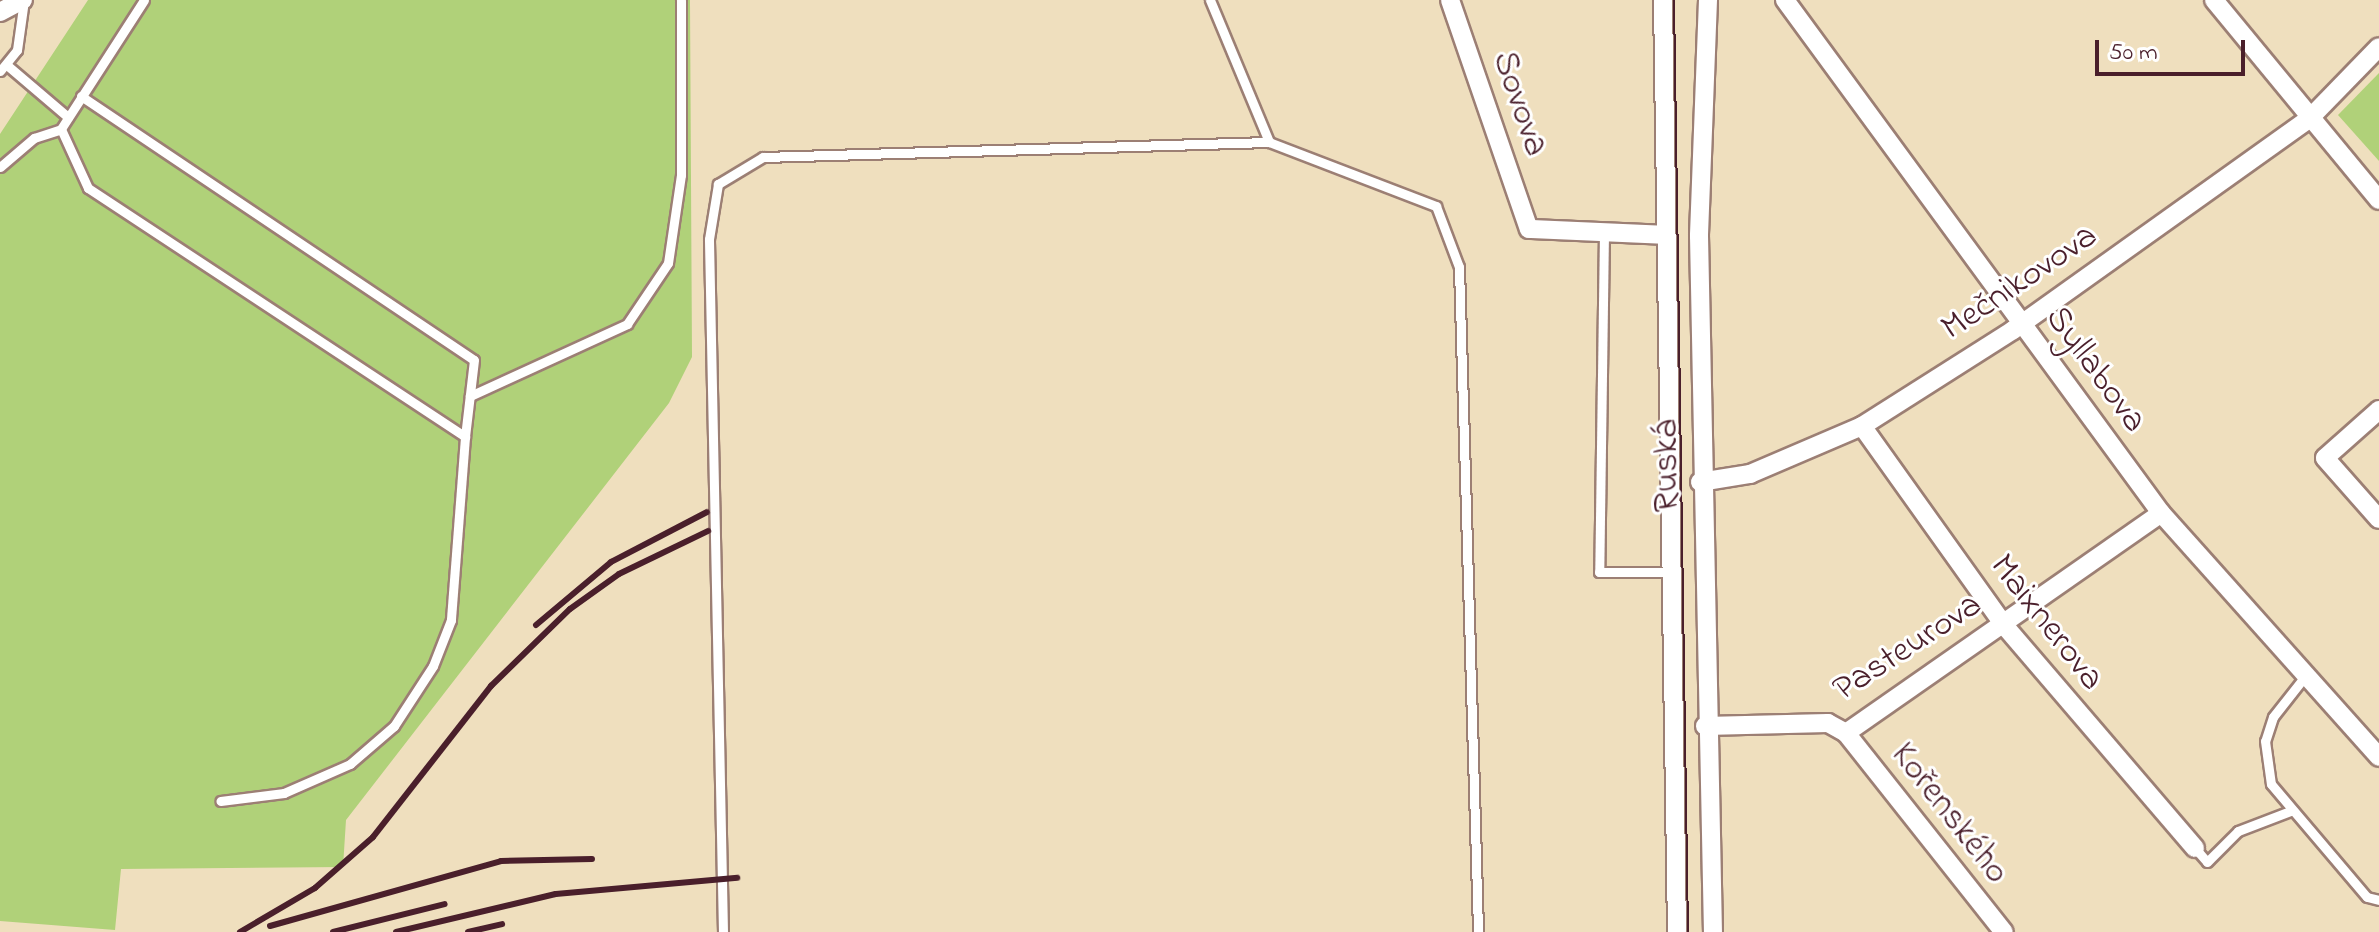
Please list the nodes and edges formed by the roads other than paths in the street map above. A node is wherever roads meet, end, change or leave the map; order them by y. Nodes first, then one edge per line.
1 (24, 0) edge
2 (144, 0) edge
3 (681, 0) edge
4 (1210, 0) edge
5 (1450, 0) edge
6 (1663, 0) edge
7 (1708, 0) edge
8 (1785, 0) edge
9 (2214, 0) edge
10 (0, 12) edge
11 (2379, 47) edge
12 (4, 68) edge
13 (81, 96) junction
14 (68, 117) junction
15 (2309, 119) junction
16 (61, 129) junction
17 (1269, 142) junction
18 (0, 167) edge
19 (2379, 200) edge
20 (1604, 232) junction
21 (1665, 235) junction
22 (2022, 324) junction
23 (470, 396) junction
24 (2379, 410) edge
25 (1862, 426) junction
26 (465, 437) junction
27 (1700, 482) junction
28 (2161, 513) junction
29 (2379, 519) edge
30 (1670, 572) junction
31 (2003, 624) junction
32 (2306, 675) junction
33 (1705, 726) junction
34 (1846, 733) junction
35 (2379, 757) edge
36 (220, 801) dead end
37 (2290, 811) junction
38 (2195, 848) joint
39 (2379, 900) edge
40 (723, 932) edge
41 (1478, 932) edge
42 (1677, 932) edge
43 (1713, 932) edge
44 (2004, 932) edge

1 - 10 street
1 - 12 lane
2 - 13 lane
3 - 23 lane
4 - 17 lane
5 - 20 street, Sovova
6 - 21 street, Ruská
7 - 27 street, Ruská
8 - 22 street, Syllabova
9 - 15 street
11 - 15 street, Mečnikovova
12 - 14 lane
13 - 14 lane
13 - 23 lane
14 - 16 lane
15 - 19 street
15 - 22 street, Mečnikovova
16 - 18 lane
16 - 26 lane
17 - 40 lane
17 - 41 lane
20 - 21 street
20 - 30 lane
21 - 30 street, Ruská
22 - 25 street, Mečnikovova
22 - 28 street, Syllabova
23 - 26 lane
24 - 29 street
25 - 27 street, Mečnikovova
25 - 31 street, Maixnerova
26 - 36 lane
27 - 33 street, Ruská
28 - 31 street, Pasteurova
28 - 32 street, Syllabova
30 - 42 street, Ruská
31 - 34 street, Pasteurova
31 - 38 street, Maixnerova
32 - 35 street, Syllabova
32 - 37 lane
33 - 34 street, Pasteurova
33 - 43 street, Ruská
34 - 44 street, Kořenského
37 - 38 lane
37 - 39 lane

